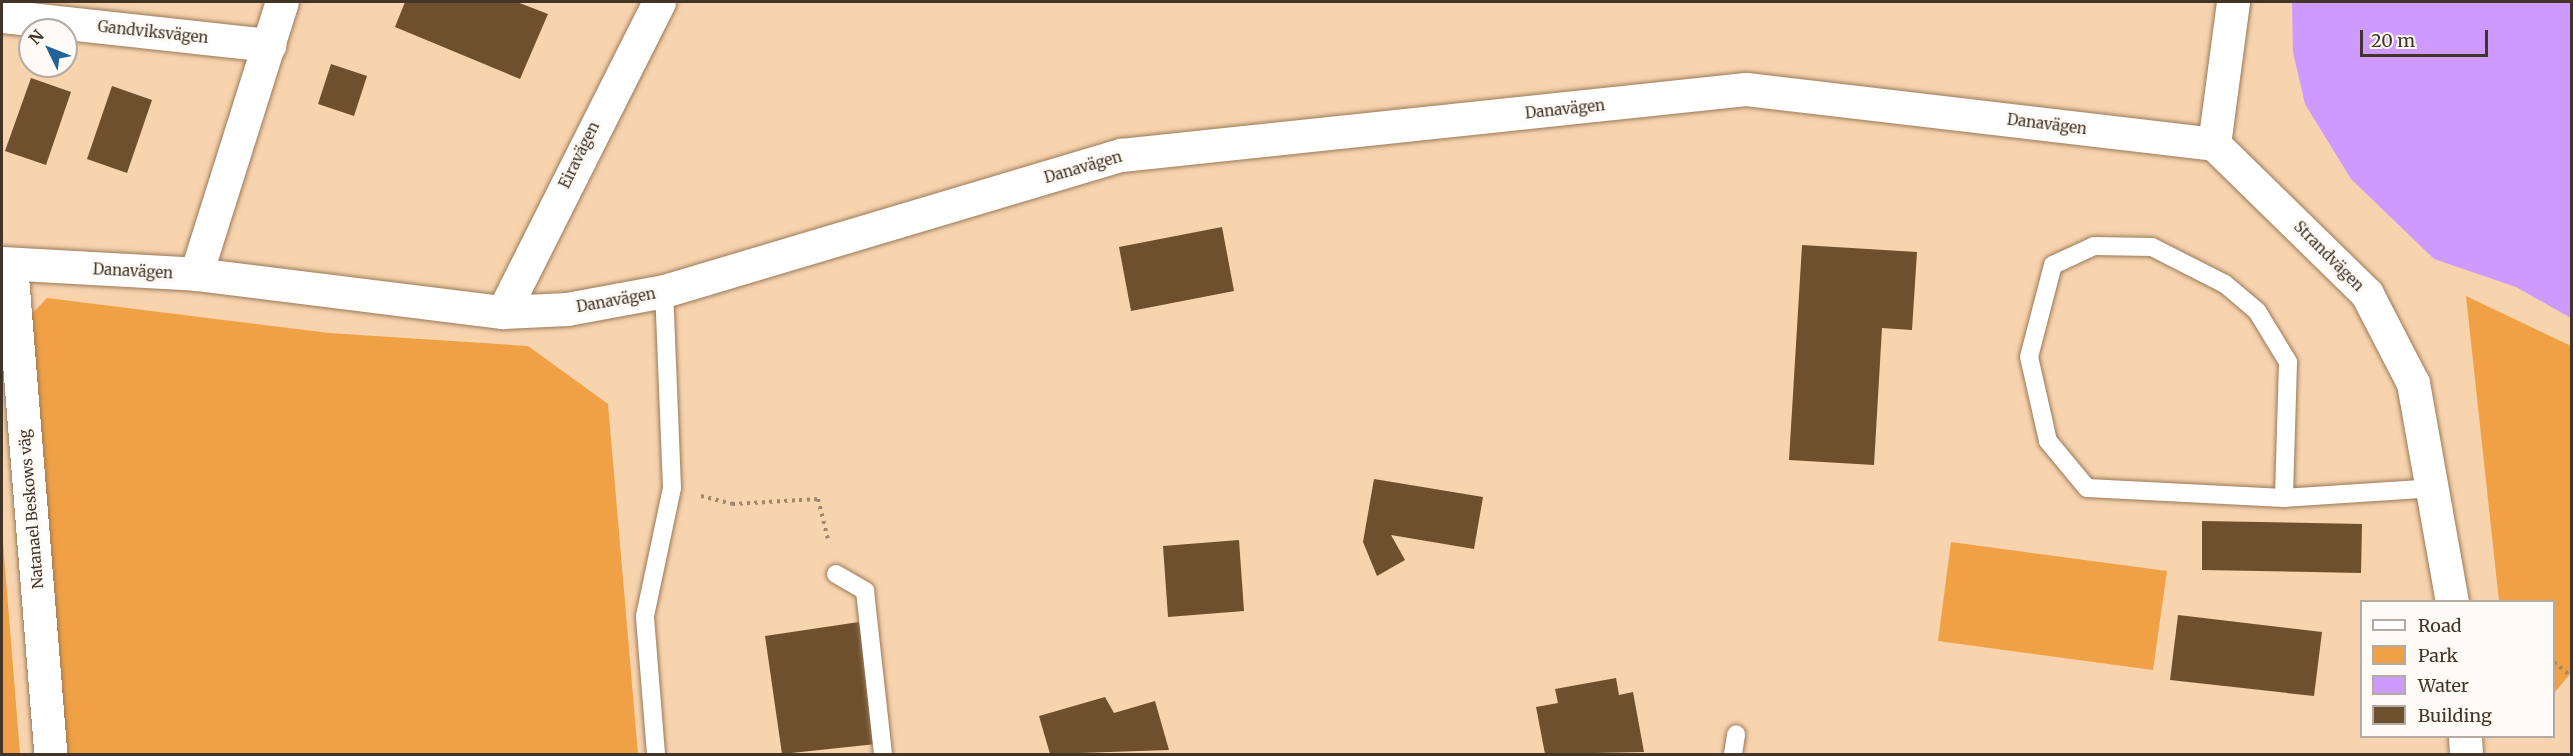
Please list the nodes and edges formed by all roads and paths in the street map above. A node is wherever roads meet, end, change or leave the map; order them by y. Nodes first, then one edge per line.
1 (282, 2) edge
2 (659, 2) edge
3 (2234, 2) edge
4 (2, 16) edge
5 (269, 45) junction
6 (2214, 144) junction
7 (6, 264) edge
8 (196, 274) junction
9 (664, 291) junction
10 (503, 312) junction
11 (672, 488) junction
12 (2436, 488) junction
13 (2284, 498) junction
14 (836, 574) joint
15 (2452, 600) edge
16 (2555, 664) edge
17 (2571, 677) edge
18 (1736, 734) dead end
19 (2465, 738) edge
20 (50, 754) edge
21 (656, 754) edge
22 (883, 754) edge
23 (1733, 754) edge
24 (2466, 754) edge

1 - 5 street
2 - 10 street, Eiravägen
3 - 6 street
4 - 5 street, Gandviksvägen
5 - 8 street
6 - 9 street, Danavägen
6 - 12 street, Strandvägen
7 - 8 street, Danavägen
7 - 20 street, Natanael Beskows väg
8 - 10 street, Danavägen
9 - 10 street, Danavägen
9 - 11 lane
11 - 14 path
11 - 21 lane
12 - 13 lane
12 - 15 street, Strandvägen
13 - 13 lane
14 - 22 lane
16 - 17 path
18 - 23 lane
19 - 24 street

